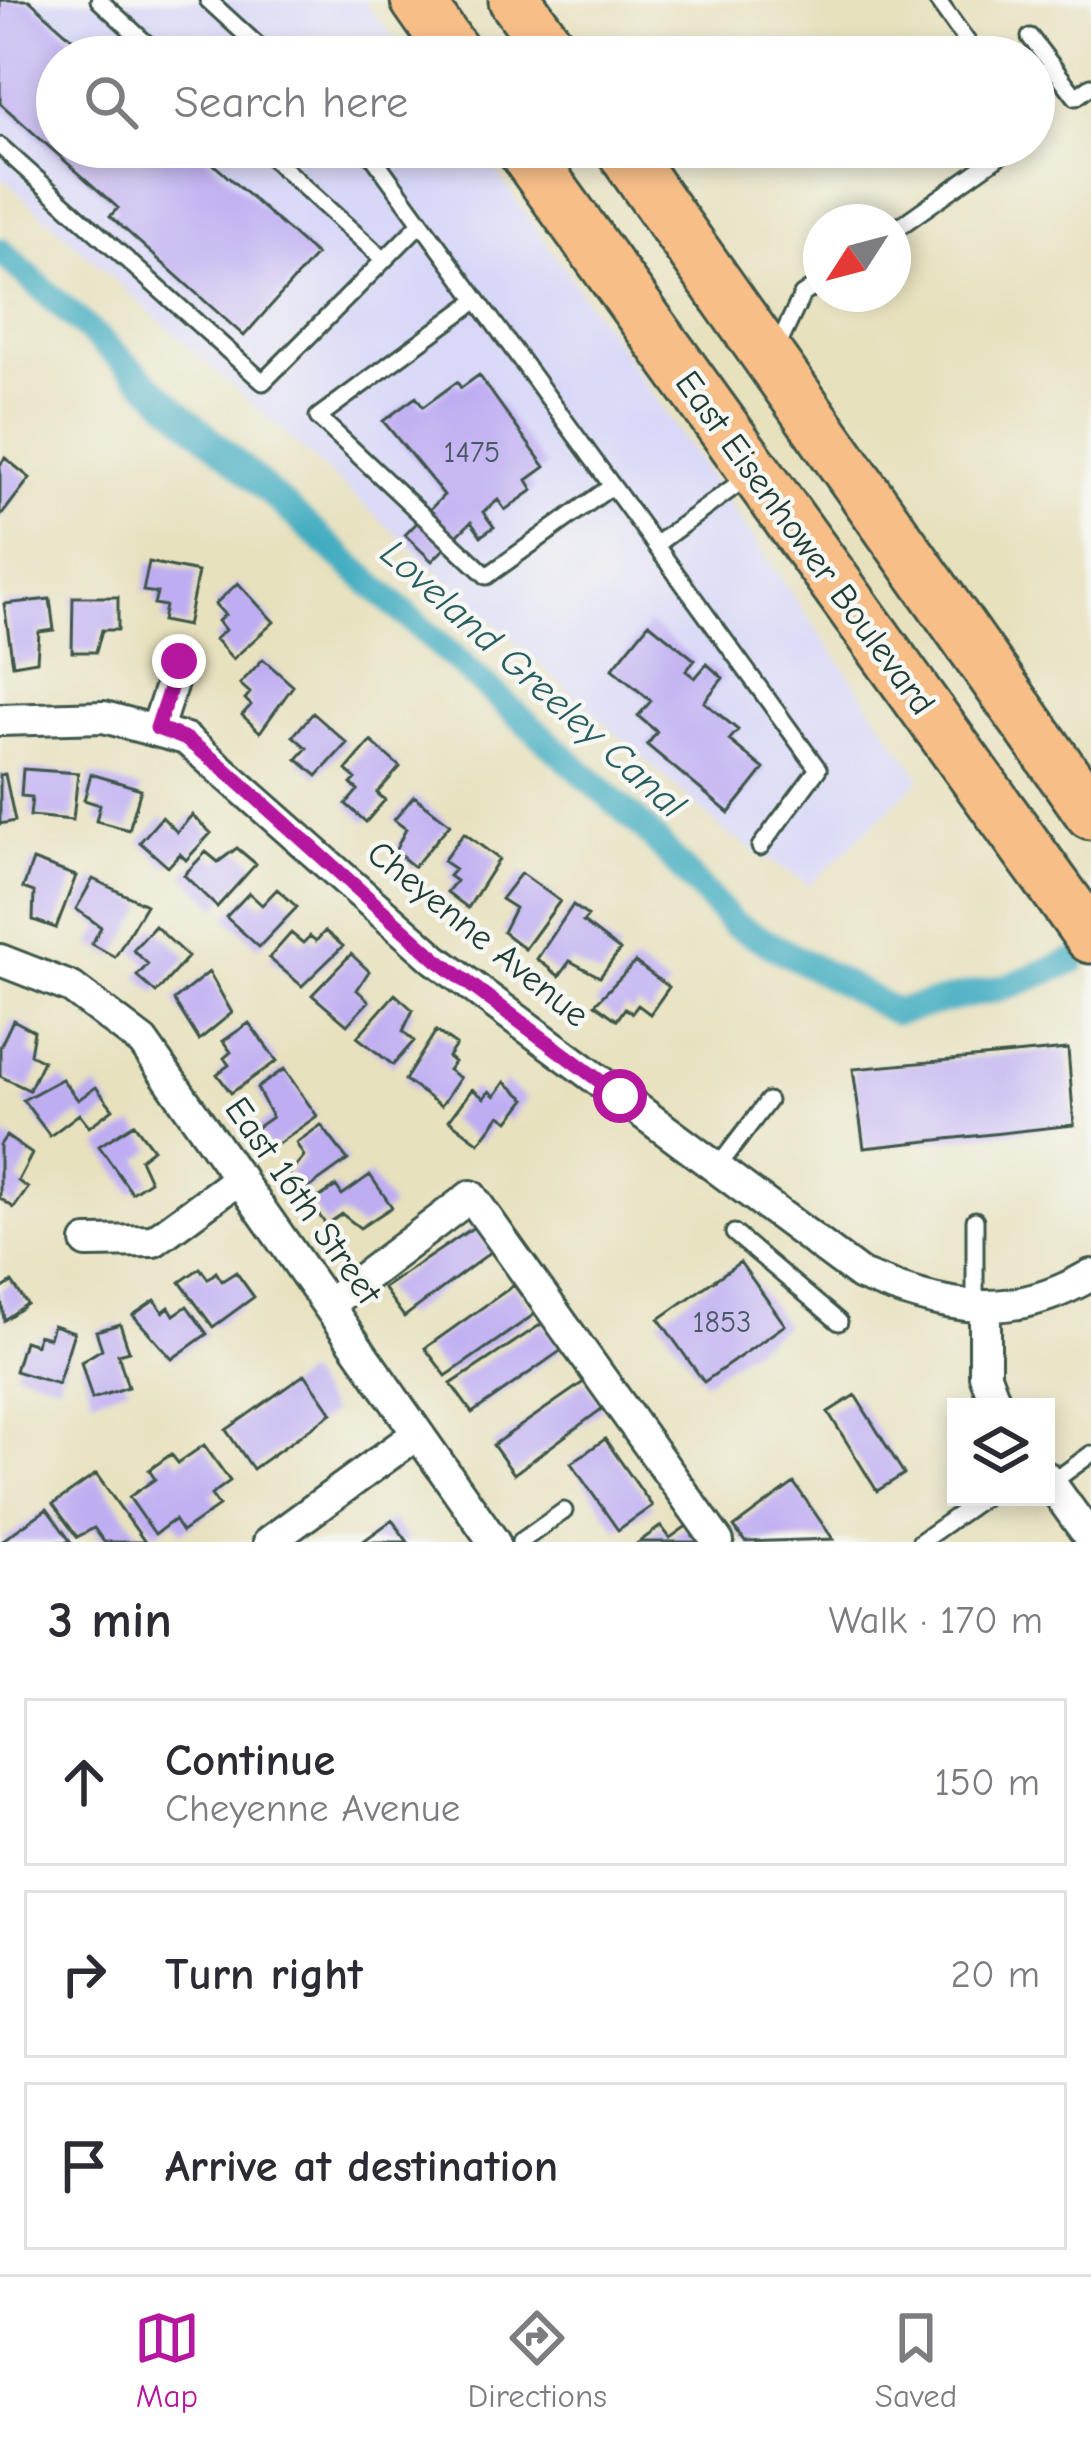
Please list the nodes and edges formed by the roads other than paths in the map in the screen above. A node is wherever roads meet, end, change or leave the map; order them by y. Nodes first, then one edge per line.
1 (99, 0) edge
2 (208, 0) edge
3 (417, 0) edge
4 (515, 0) edge
5 (937, 0) edge
6 (138, 36) edge
7 (247, 36) edge
8 (442, 36) edge
9 (541, 36) edge
10 (964, 36) edge
11 (1055, 70) edge
12 (1091, 86) edge
13 (0, 146) edge
14 (283, 168) edge
15 (381, 168) edge
16 (536, 168) edge
17 (635, 168) edge
18 (982, 168) edge
19 (911, 218) edge
20 (422, 223) junction
21 (382, 258) junction
22 (803, 295) edge
23 (477, 300) junction
24 (771, 360) junction
25 (752, 473) junction
26 (612, 486) junction
27 (655, 545) junction
28 (179, 661) dead end
29 (0, 720) edge
30 (157, 728) junction
31 (1091, 813) edge
32 (760, 847) dead end
33 (1091, 937) edge
34 (0, 960) edge
35 (768, 1101) dead end
36 (717, 1168) junction
37 (240, 1178) junction
38 (974, 1220) dead end
39 (734, 1233) dead end
40 (87, 1243) dead end
41 (1091, 1275) edge
42 (328, 1304) junction
43 (980, 1307) junction
44 (838, 1322) dead end
45 (994, 1398) edge
46 (418, 1434) junction
47 (1091, 1454) edge
48 (1055, 1476) edge
49 (1055, 1490) edge
50 (971, 1506) edge
51 (564, 1511) dead end
52 (286, 1537) edge
53 (1091, 1540) edge
54 (494, 1542) edge
55 (520, 1542) edge
56 (718, 1542) edge
57 (920, 1542) edge

1 - 6 lane
2 - 7 lane
3 - 8 highway
4 - 9 highway
5 - 10 lane
11 - 12 lane
13 - 21 lane
14 - 21 lane
15 - 20 lane
16 - 25 highway, East Eisenhower Boulevard
17 - 24 highway, East Eisenhower Boulevard
18 - 19 lane
20 - 21 lane
20 - 23 lane
22 - 24 lane
23 - 26 lane
23 - 26 lane
24 - 31 highway, East Eisenhower Boulevard
25 - 27 lane
25 - 33 highway, East Eisenhower Boulevard
26 - 27 lane
27 - 32 lane
28 - 30 street
29 - 30 street, Cheyenne Avenue
30 - 36 street, Cheyenne Avenue
34 - 37 street, East 16th Street
35 - 36 lane
36 - 43 street, Cheyenne Avenue
37 - 40 street
37 - 42 street, East 16th Street
38 - 43 lane
39 - 44 lane
41 - 43 street, Cheyenne Avenue
42 - 46 street, East 16th Street
42 - 56 street
43 - 45 street
46 - 52 street
46 - 54 street, East 16th Street
47 - 48 lane
49 - 53 street
50 - 57 lane
51 - 55 lane

